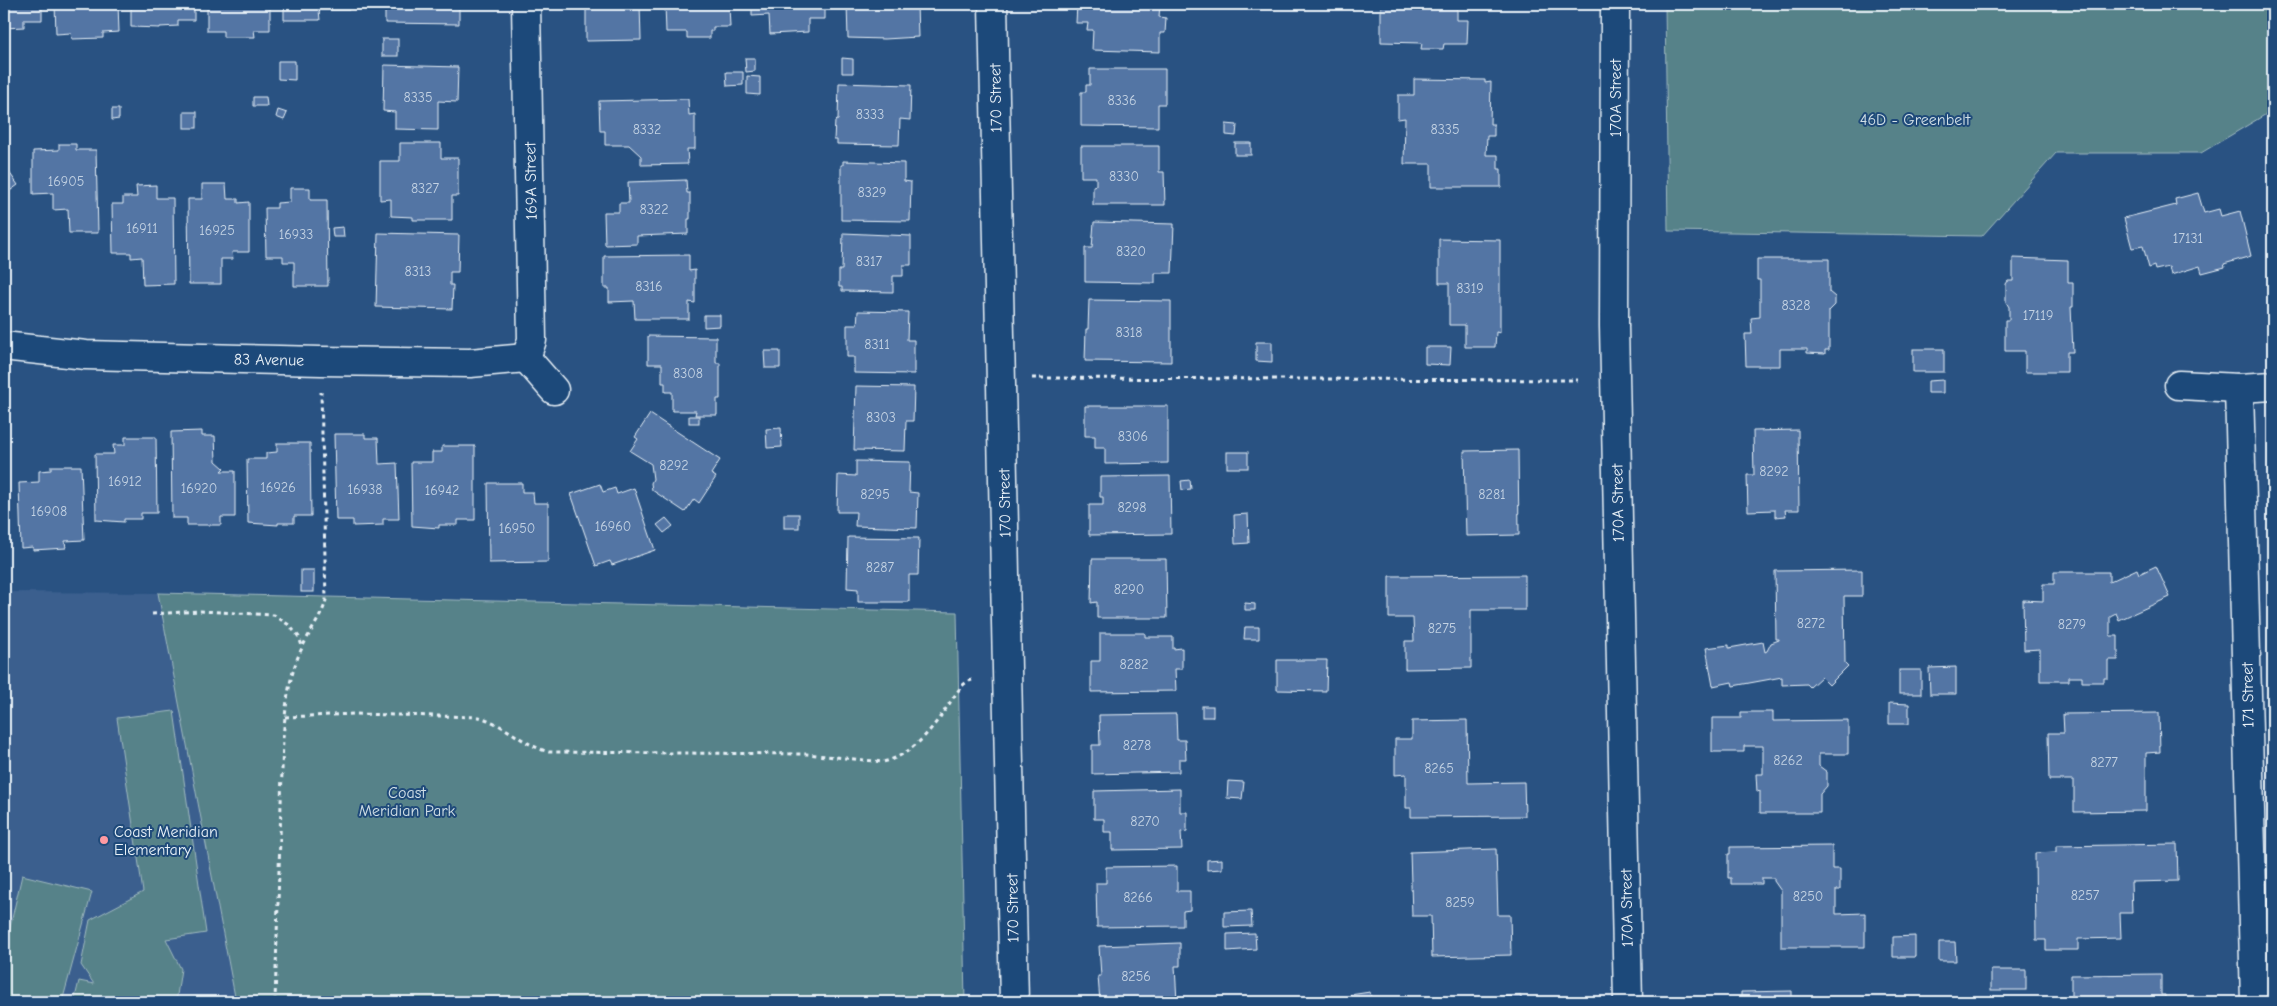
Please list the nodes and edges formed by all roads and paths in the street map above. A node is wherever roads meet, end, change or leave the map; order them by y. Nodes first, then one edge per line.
1 (526, 4) edge
2 (993, 4) edge
3 (1615, 4) edge
4 (12, 347) dead end
5 (526, 358) junction
6 (321, 361) junction
7 (1031, 378) dead end
8 (1578, 380) dead end
9 (2179, 385) dead end
10 (2273, 386) edge
11 (2238, 388) junction
12 (554, 390) dead end
13 (152, 614) dead end
14 (302, 647) junction
15 (972, 680) dead end
16 (285, 717) junction
17 (275, 1002) edge
18 (1014, 1002) edge
19 (1628, 1002) edge
20 (2254, 1002) edge

1 - 5 street, 169A Street
2 - 18 street, 170 Street
3 - 19 street, 170A Street
4 - 6 street, 83 Avenue
5 - 6 street, 83 Avenue
5 - 12 street
6 - 14 path
7 - 8 path
9 - 11 street
10 - 11 street
11 - 20 street, 171 Street
13 - 14 path
14 - 16 path
15 - 16 path
16 - 17 path

